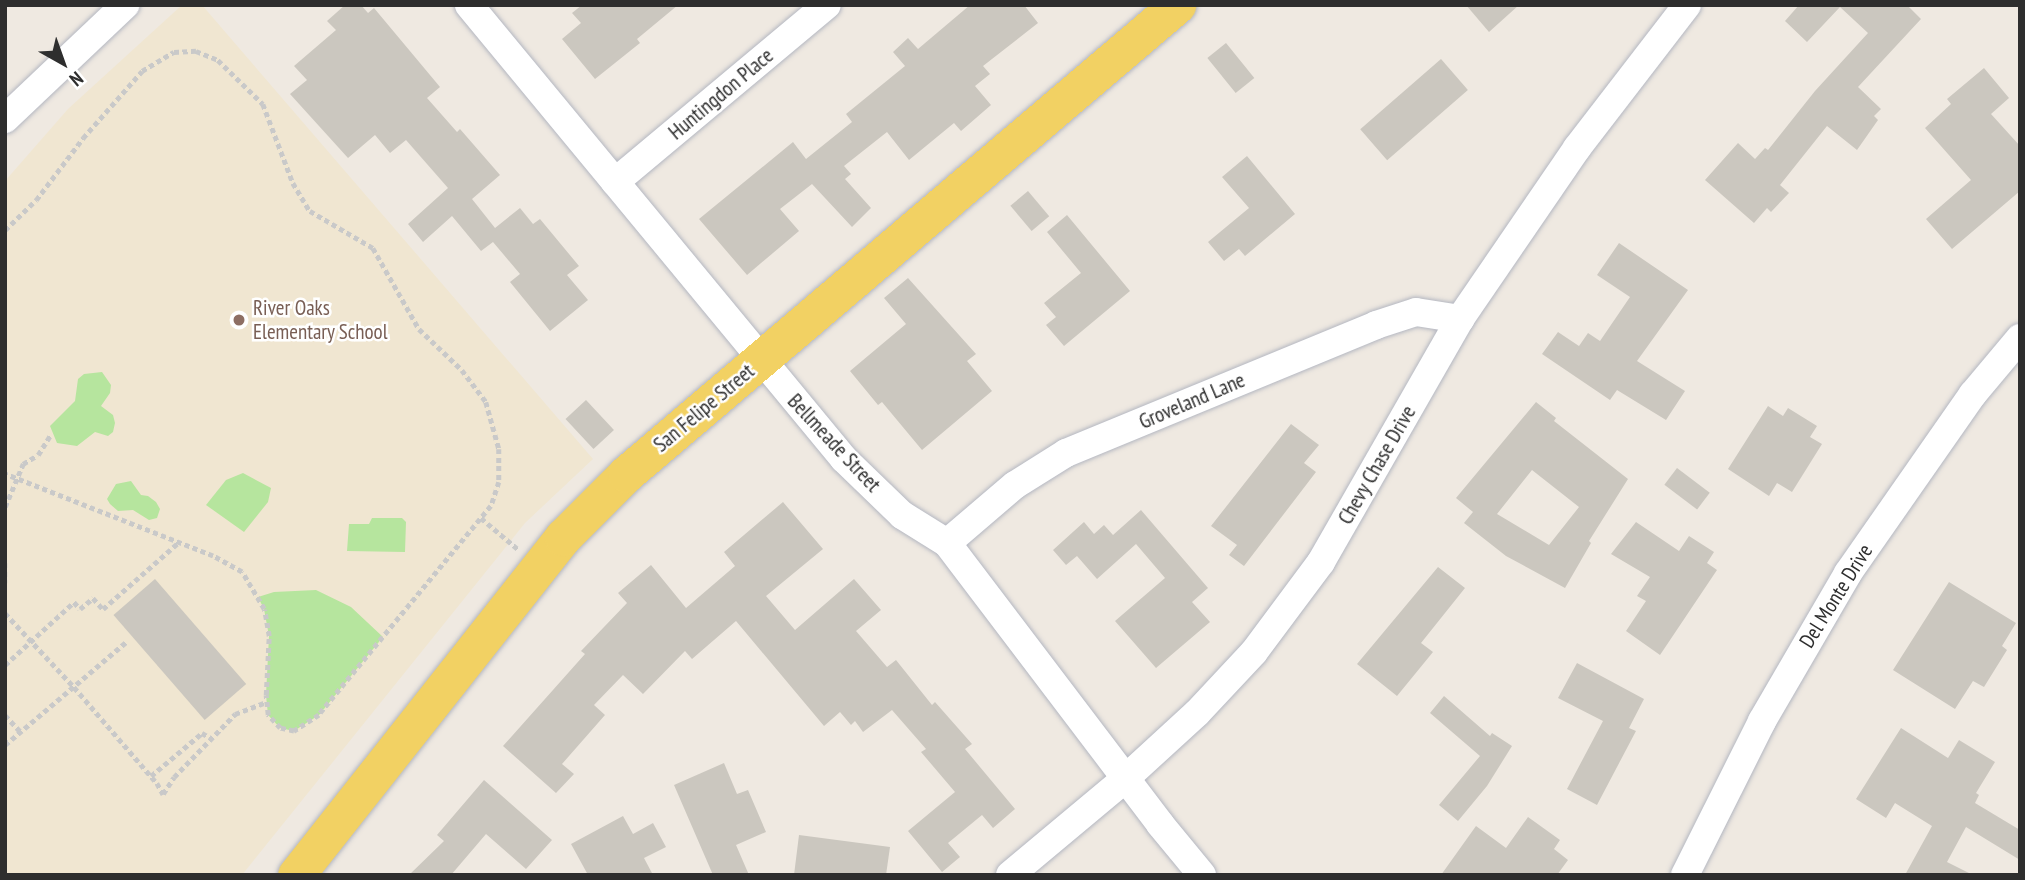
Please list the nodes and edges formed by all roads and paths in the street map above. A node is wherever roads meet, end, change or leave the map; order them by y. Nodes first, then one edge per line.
1 (125, 5) edge
2 (468, 5) edge
3 (827, 5) edge
4 (1177, 5) edge
5 (1688, 5) edge
6 (5, 119) edge
7 (615, 182) junction
8 (5, 230) edge
9 (1460, 319) junction
10 (2020, 338) edge
11 (760, 360) junction
12 (51, 434) dead end
13 (5, 474) edge
14 (15, 478) junction
15 (5, 507) edge
16 (481, 518) junction
17 (496, 531) dead end
18 (179, 542) junction
19 (947, 543) junction
20 (5, 563) edge
21 (5, 583) edge
22 (5, 613) edge
23 (33, 640) junction
24 (127, 641) dead end
25 (5, 665) edge
26 (74, 687) junction
27 (267, 702) junction
28 (5, 715) edge
29 (20, 732) junction
30 (211, 738) junction
31 (5, 745) edge
32 (151, 776) junction
33 (1126, 778) junction
34 (296, 875) edge
35 (1010, 875) edge
36 (1202, 875) edge
37 (1685, 875) edge

1 - 6 street
2 - 7 street, Bellmeade Street
3 - 7 street, Huntingdon Place
4 - 11 main road, San Felipe Street
5 - 9 street, Chevy Chase Drive
7 - 11 street, Bellmeade Street
8 - 16 path
9 - 19 street, Groveland Lane
9 - 33 street, Chevy Chase Drive
10 - 37 street, Del Monte Drive
11 - 19 street, Bellmeade Street
11 - 34 main road, San Felipe Street
12 - 14 path
13 - 14 path
14 - 15 path
14 - 18 path
16 - 17 path
16 - 27 path
18 - 23 path
18 - 27 path
19 - 33 street, Bellmeade Street
20 - 21 path
22 - 23 path
23 - 25 path
23 - 26 path
24 - 26 path
26 - 29 path
26 - 32 path
27 - 30 path
28 - 29 path
29 - 31 path
30 - 32 path
30 - 32 path
33 - 35 street, Chevy Chase Drive
33 - 36 street, Bellmeade Street

